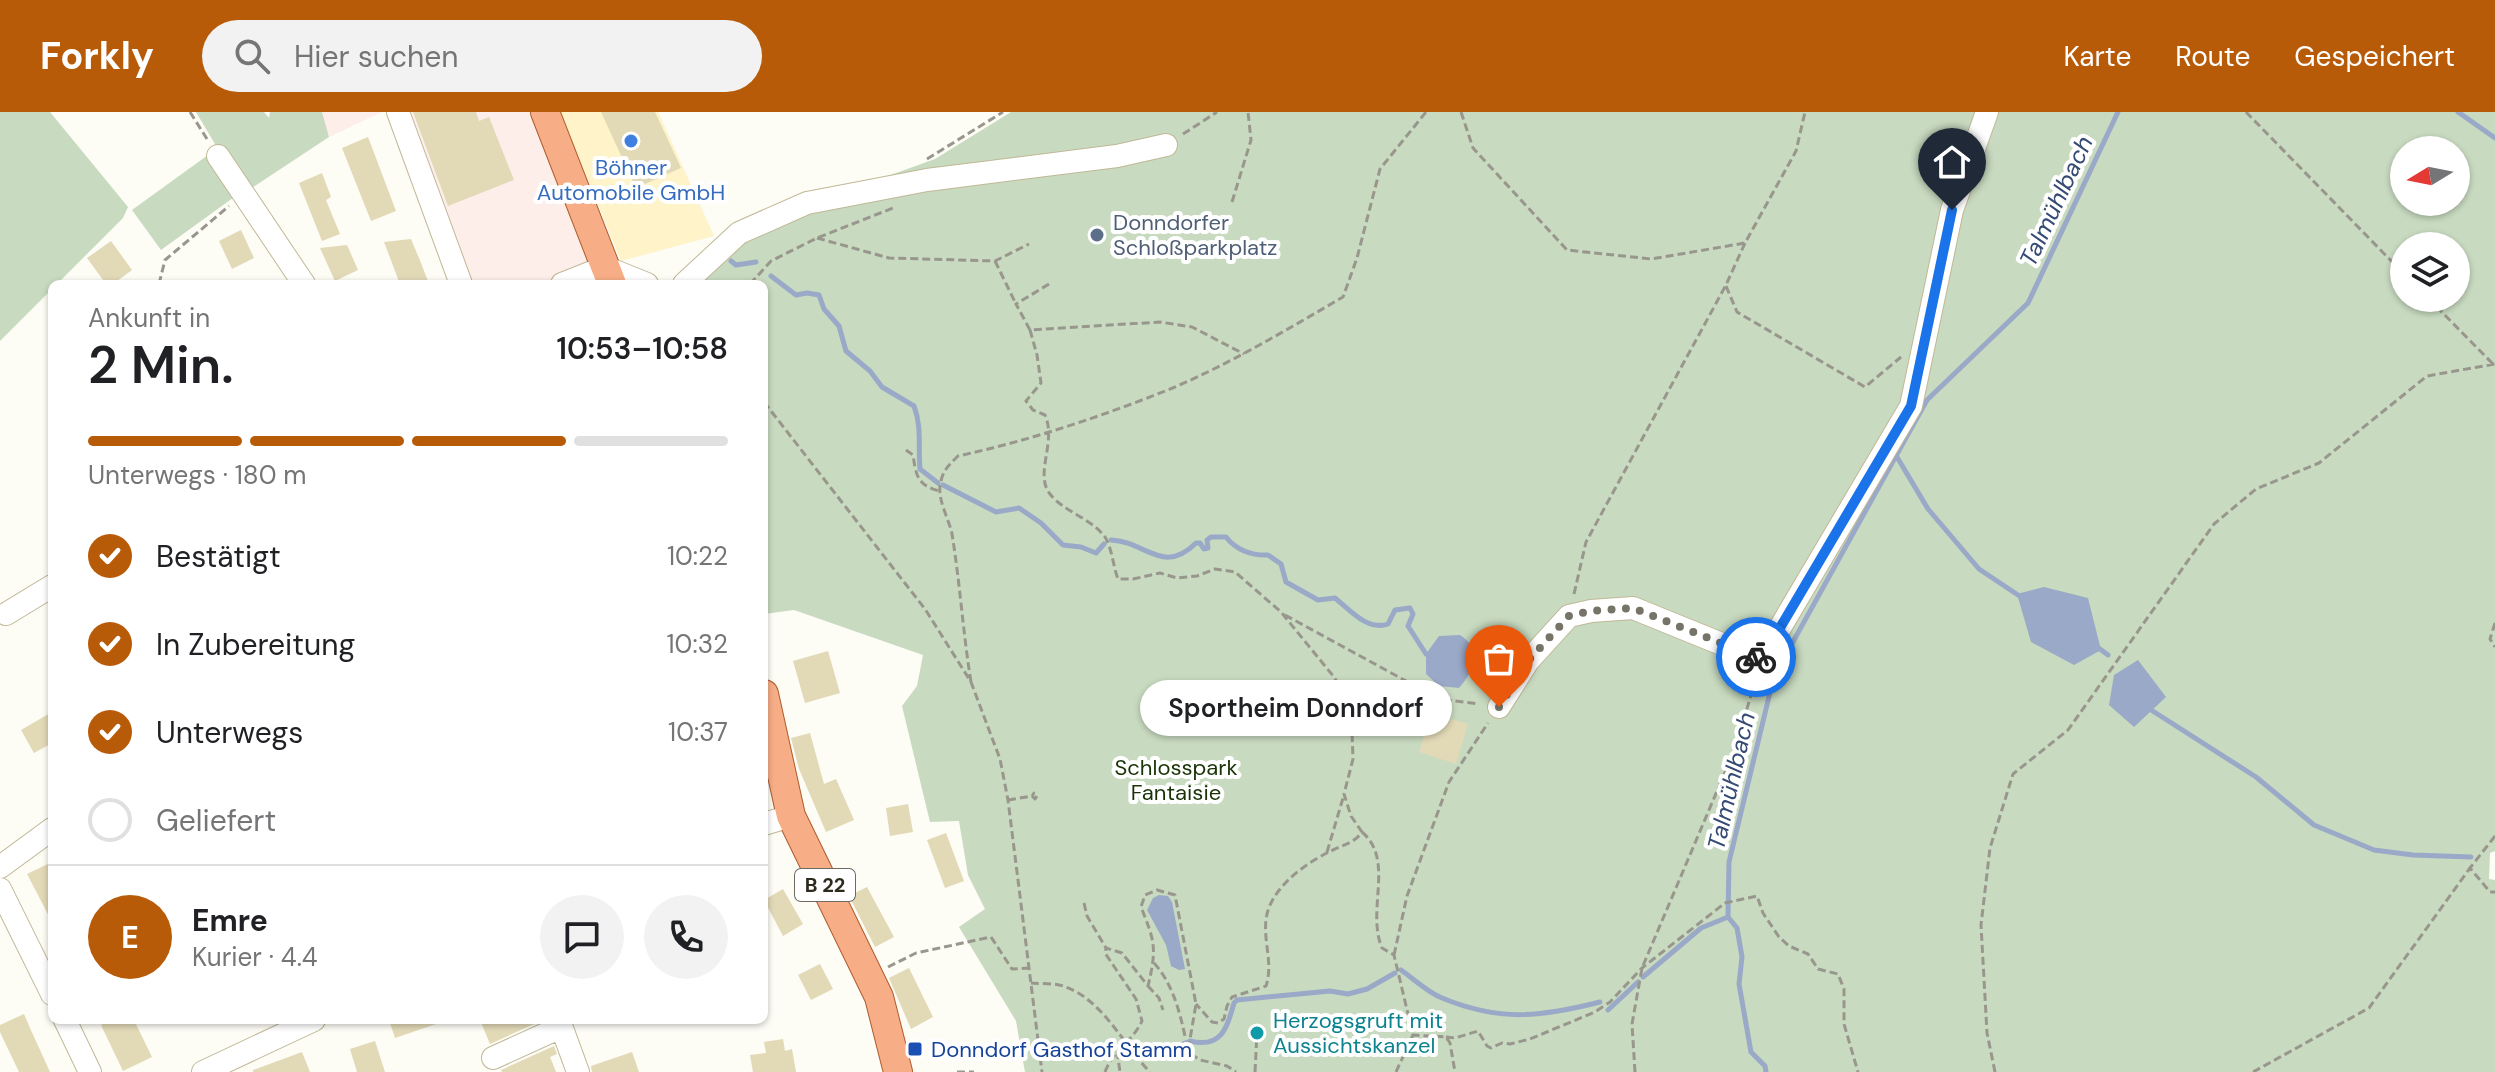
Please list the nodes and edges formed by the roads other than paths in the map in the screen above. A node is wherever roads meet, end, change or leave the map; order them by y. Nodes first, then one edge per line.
1 (398, 112) edge
2 (545, 112) edge
3 (1987, 112) edge
4 (1166, 145) road end
5 (218, 156) road end
6 (608, 275) edge
7 (301, 280) edge
8 (460, 280) edge
9 (582, 280) edge
10 (630, 280) edge
11 (688, 280) edge
12 (48, 588) edge
13 (6, 614) dead end
14 (1499, 707) road end
15 (768, 712) edge
16 (791, 816) junction
17 (768, 823) edge
18 (48, 832) edge
19 (0, 867) edge
20 (0, 889) edge
21 (48, 986) edge
22 (67, 1024) edge
23 (295, 1024) edge
24 (560, 1024) edge
25 (267, 1030) edge
26 (493, 1058) dead end
27 (90, 1072) edge
28 (203, 1072) edge
29 (578, 1072) edge
30 (898, 1072) edge

1 - 8 street
2 - 6 main road
3 - 14 street
4 - 11 street
5 - 7 street
6 - 9 street
6 - 10 street
12 - 13 street
15 - 16 main road, B 22
16 - 17 street
16 - 30 main road, B 22
18 - 19 street
20 - 21 street
22 - 27 street
23 - 25 street
24 - 26 street
24 - 29 street
25 - 28 street

